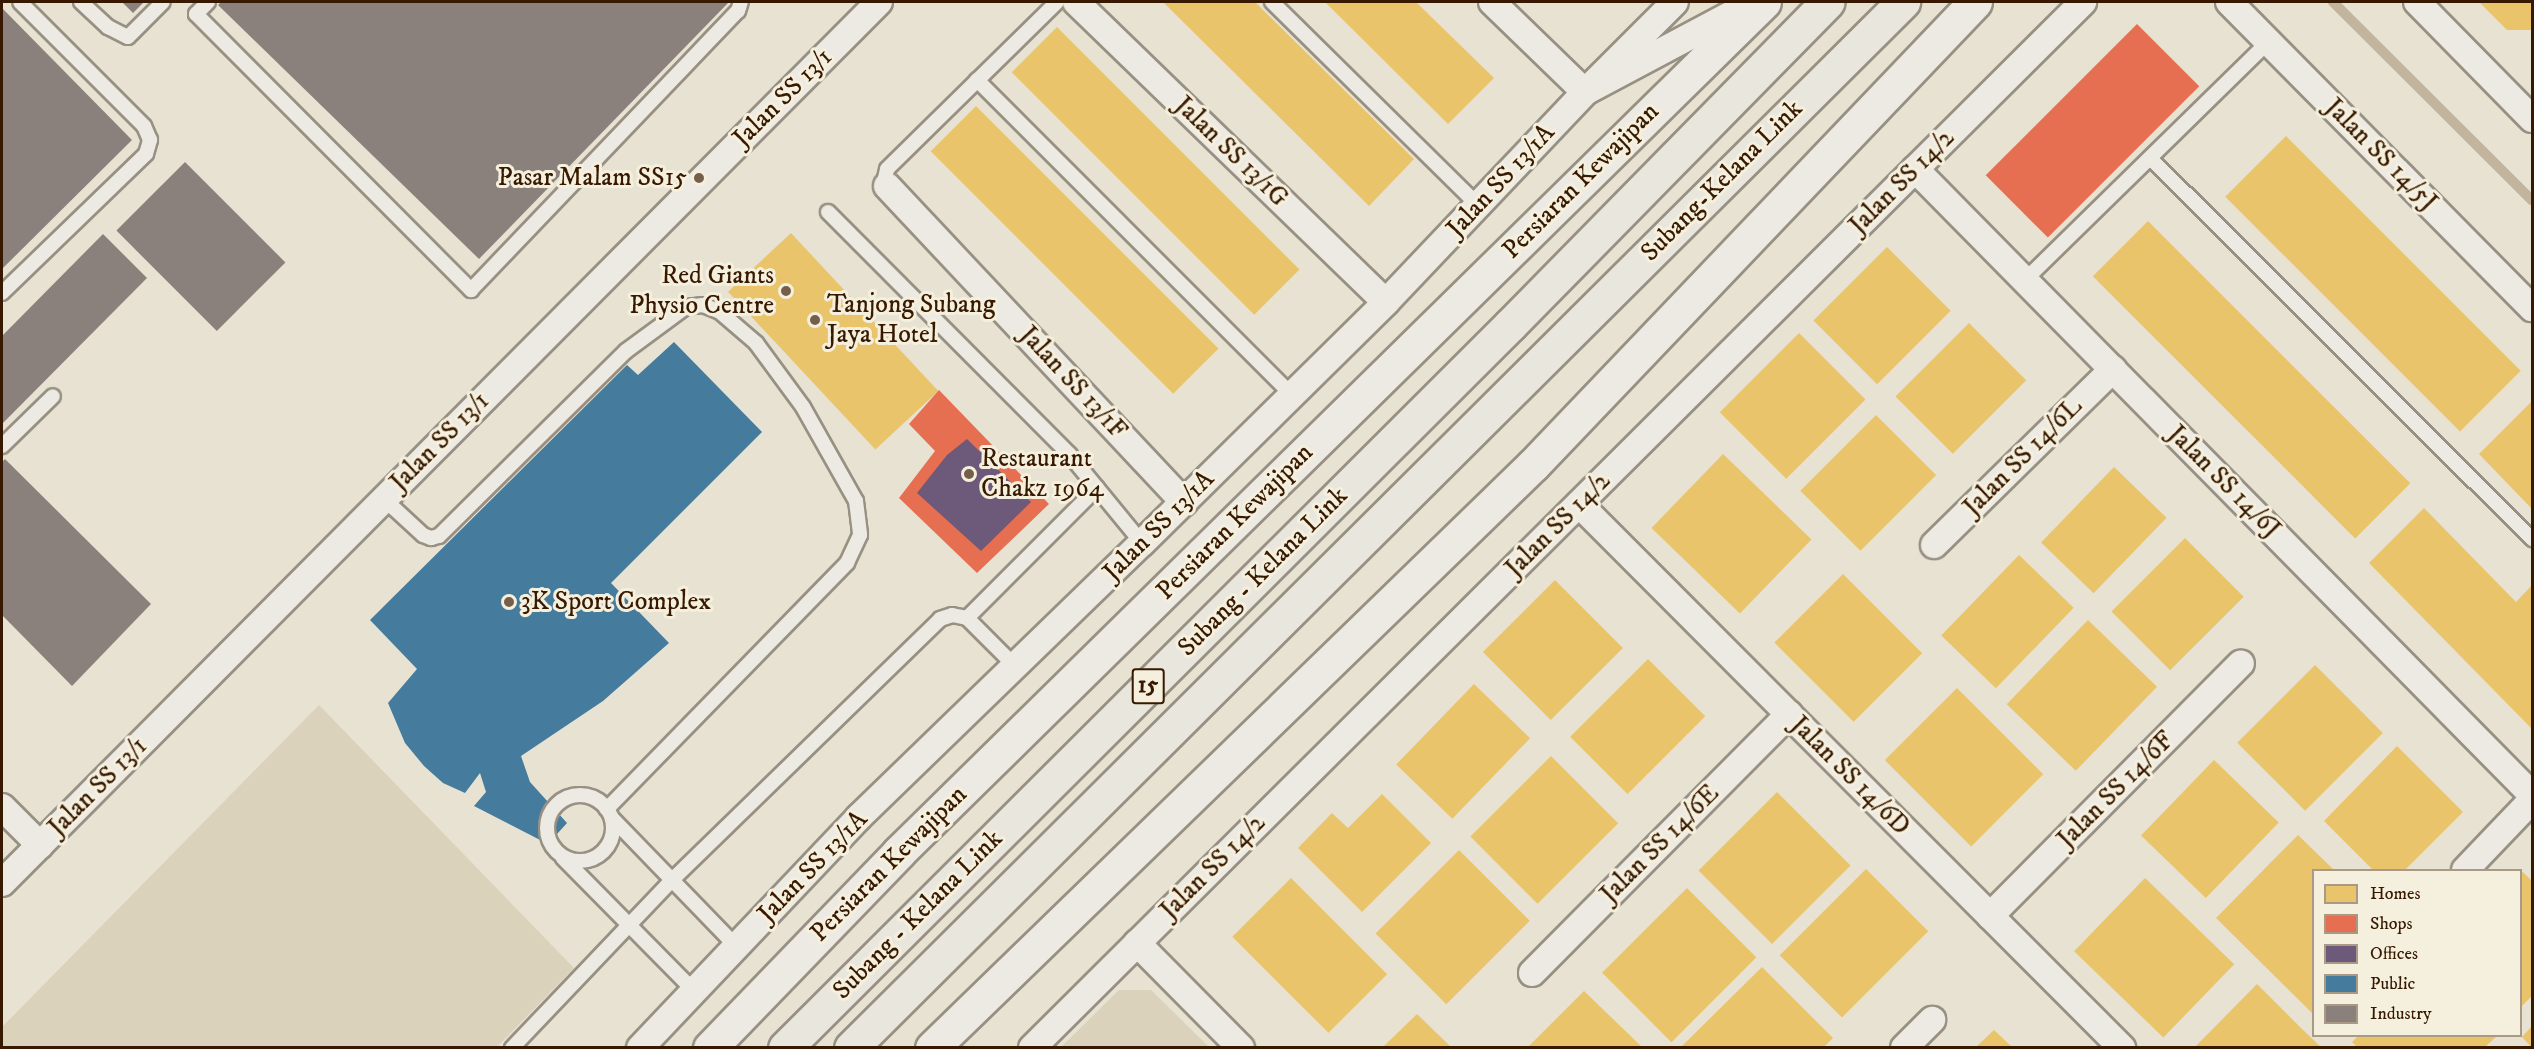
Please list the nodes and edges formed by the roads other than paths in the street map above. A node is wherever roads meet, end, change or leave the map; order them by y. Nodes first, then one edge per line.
1 (20, 2) edge
2 (81, 2) edge
3 (164, 2) edge
4 (208, 2) edge
5 (741, 2) edge
6 (879, 2) edge
7 (1058, 2) edge
8 (1076, 2) edge
9 (1272, 2) edge
10 (1492, 2) edge
11 (1675, 2) edge
12 (1754, 2) edge
13 (1764, 2) edge
14 (1827, 2) edge
15 (1903, 2) edge
16 (1975, 2) edge
17 (2083, 2) edge
18 (2229, 2) edge
19 (2417, 2) edge
20 (2269, 41) junction
21 (977, 80) junction
22 (1585, 92) junction
23 (2532, 119) edge
24 (2150, 158) junction
25 (1915, 169) junction
26 (887, 186) joint
27 (1479, 206) junction
28 (828, 212) dead end
29 (2025, 280) junction
30 (2, 293) edge
31 (1386, 302) junction
32 (2532, 308) edge
33 (1510, 325) joint
34 (1542, 361) joint
35 (2113, 369) junction
36 (1292, 395) junction
37 (53, 396) dead end
38 (2, 446) edge
39 (1097, 488) junction
40 (384, 499) junction
41 (1184, 501) junction
42 (1579, 504) junction
43 (2532, 539) edge
44 (1142, 543) junction
45 (1934, 545) dead end
46 (967, 618) junction
47 (2241, 663) dead end
48 (1015, 666) junction
49 (1789, 714) junction
50 (2532, 795) edge
51 (2532, 800) edge
52 (2, 807) edge
53 (609, 813) junction
54 (40, 845) junction
55 (560, 855) junction
56 (2466, 869) edge
57 (672, 880) junction
58 (2, 883) edge
59 (1990, 916) junction
60 (629, 924) junction
61 (1137, 943) junction
62 (737, 947) junction
63 (1532, 973) dead end
64 (773, 982) junction
65 (694, 991) junction
66 (1932, 1020) dead end
67 (512, 1047) edge
68 (640, 1047) edge
69 (710, 1047) edge
70 (725, 1047) edge
71 (785, 1047) edge
72 (851, 1047) edge
73 (932, 1047) edge
74 (1032, 1047) edge
75 (1241, 1047) edge
76 (1904, 1047) edge
77 (2122, 1047) edge

1 - 30 lane
2 - 3 lane
4 - 5 lane
6 - 40 street, Jalan SS 13/1
7 - 21 lane
8 - 31 street, Jalan SS 13/1G
9 - 27 lane
10 - 22 street
11 - 22 street, Jalan SS 13/1A
12 - 22 street
13 - 64 main road, Persiaran Kewajipan
14 - 33 main road, Subang-Kelana Link
15 - 34 main road, Subang-Kelana Link
16 - 73 main road
17 - 25 street, Jalan SS 14/2
18 - 20 street, Jalan SS 14/5J
19 - 23 street
20 - 24 lane
20 - 32 street, Jalan SS 14/5J
21 - 26 lane
21 - 36 lane
22 - 27 street, Jalan SS 13/1A
24 - 29 lane
24 - 43 lane
25 - 29 street, Jalan SS 14/6J
25 - 42 street, Jalan SS 14/2
26 - 41 street, Jalan SS 13/1F
27 - 31 street, Jalan SS 13/1A
28 - 39 lane
29 - 35 street, Jalan SS 14/6J
31 - 36 street, Jalan SS 13/1A
33 - 71 main road, Subang - Kelana Link / 15
34 - 72 main road, Subang - Kelana Link / 15
35 - 45 street, Jalan SS 14/6L
35 - 50 street, Jalan SS 14/6J
36 - 41 street, Jalan SS 13/1A
37 - 38 lane
39 - 44 lane
39 - 46 lane
40 - 53 lane
40 - 54 street, Jalan SS 13/1
41 - 44 street, Jalan SS 13/1A
42 - 49 street, Jalan SS 14/6D
42 - 61 street, Jalan SS 14/2
44 - 48 street, Jalan SS 13/1A
46 - 48 lane
46 - 57 lane
47 - 59 street, Jalan SS 14/6F
48 - 62 street, Jalan SS 13/1A
49 - 59 street, Jalan SS 14/6D
49 - 63 street, Jalan SS 14/6E
51 - 56 street
52 - 54 street
53 - 55 lane
53 - 55 lane
53 - 57 lane
54 - 58 street, Jalan SS 13/1
55 - 60 lane
57 - 60 lane
57 - 62 lane
59 - 77 street, Jalan SS 14/6D
60 - 65 lane
60 - 67 lane
61 - 74 street, Jalan SS 14/2
61 - 75 street
62 - 65 street, Jalan SS 13/1A
64 - 69 main road, Persiaran Kewajipan
64 - 70 main road
65 - 68 street, Jalan SS 13/1A
66 - 76 street

